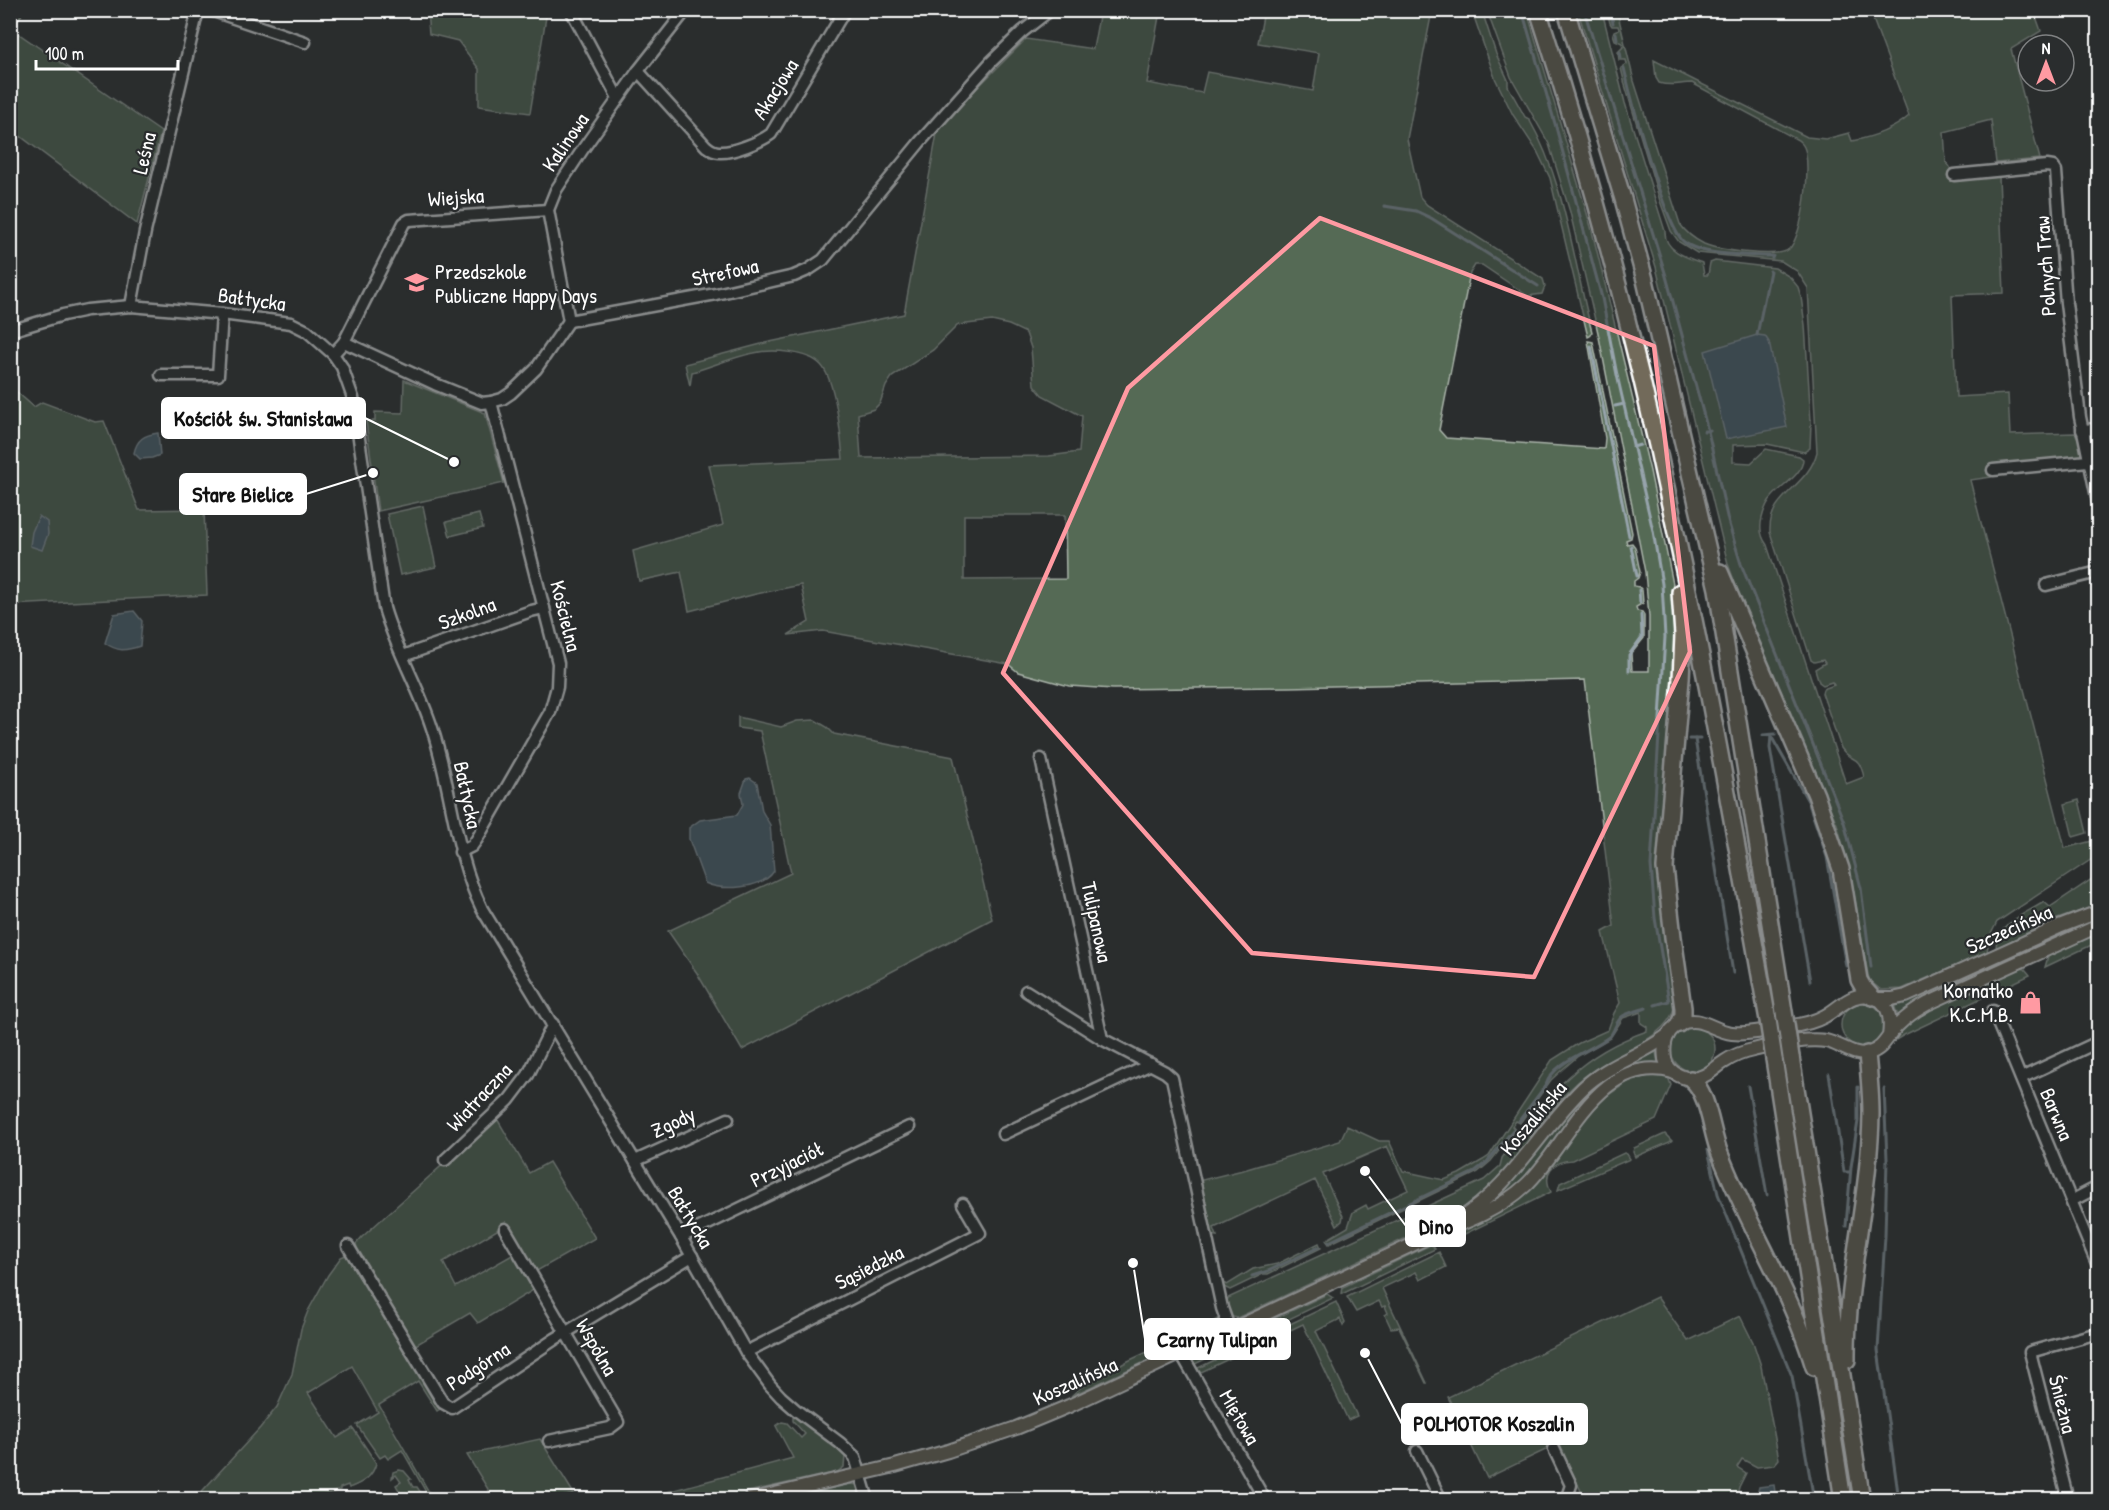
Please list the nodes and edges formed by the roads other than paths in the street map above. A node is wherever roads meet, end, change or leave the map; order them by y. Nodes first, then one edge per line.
1 (198, 10) edge
2 (210, 10) edge
3 (571, 10) edge
4 (845, 10) edge
5 (1050, 10) edge
6 (1538, 10) edge
7 (1566, 10) edge
8 (681, 13) edge
9 (1036, 15) edge
10 (305, 42) dead end
11 (638, 71) junction
12 (618, 98) junction
13 (1954, 175) dead end
14 (548, 210) junction
15 (131, 306) junction
16 (222, 314) junction
17 (569, 321) junction
18 (10, 331) edge
19 (344, 342) junction
20 (333, 354) junction
21 (161, 375) dead end
22 (491, 402) junction
23 (2098, 429) edge
24 (2082, 430) junction
25 (2088, 461) junction
26 (1993, 470) dead end
27 (2098, 502) edge
28 (1700, 510) junction
29 (1673, 516) junction
30 (2098, 572) edge
31 (2046, 585) dead end
32 (544, 608) junction
33 (403, 656) junction
34 (1041, 759) dead end
35 (460, 852) junction
36 (2098, 912) edge
37 (2098, 926) edge
38 (1026, 991) dead end
39 (1874, 998) junction
40 (1993, 1011) dead end
41 (553, 1024) junction
42 (1673, 1029) junction
43 (1889, 1036) junction
44 (1102, 1039) junction
45 (2098, 1041) edge
46 (1867, 1054) junction
47 (1151, 1064) junction
48 (1673, 1072) junction
49 (2021, 1078) junction
50 (1691, 1079) junction
51 (728, 1119) dead end
52 (909, 1127) dead end
53 (1003, 1134) dead end
54 (445, 1160) dead end
55 (635, 1161) junction
56 (2098, 1187) edge
57 (2073, 1200) junction
58 (963, 1204) dead end
59 (505, 1229) dead end
60 (1433, 1235) junction
61 (681, 1237) junction
62 (348, 1246) dead end
63 (692, 1256) junction
64 (2098, 1266) edge
65 (1230, 1331) junction
66 (566, 1332) junction
67 (2098, 1333) edge
68 (746, 1352) junction
69 (1181, 1353) junction
70 (1850, 1423) junction
71 (1831, 1426) junction
72 (549, 1441) dead end
73 (1554, 1449) dead end
74 (1417, 1451) dead end
75 (861, 1474) junction
76 (749, 1500) edge
77 (868, 1500) edge
78 (1265, 1500) edge
79 (1441, 1500) edge
80 (1562, 1500) edge
81 (1843, 1500) edge
82 (1862, 1500) edge
83 (2068, 1500) edge

1 - 15 street, Leśna
2 - 10 street
3 - 12 street
4 - 11 street, Akacjowa
5 - 9 street, Strefowa
6 - 29 highway
7 - 28 highway
8 - 11 street, Kalinowa
9 - 17 street, Strefowa
11 - 12 street, Kalinowa
12 - 14 street, Kalinowa
13 - 24 street, Polnych Traw
14 - 17 street
14 - 19 street, Wiejska
15 - 16 street, Bałtycka
15 - 18 street, Bałtycka
16 - 20 street, Bałtycka
16 - 21 street
17 - 22 street
19 - 20 street, Wiejska
19 - 22 street
20 - 33 street, Bałtycka
22 - 32 street, Kościelna
23 - 24 street
24 - 25 street, Polnych Traw
25 - 26 street
25 - 27 street, Polnych Traw
28 - 39 highway
28 - 70 highway, bridge
29 - 42 highway
29 - 71 highway, bridge
30 - 31 street
32 - 33 street, Szkolna
32 - 35 street, Kościelna
33 - 35 street, Bałtycka
34 - 44 street, Tulipanowa
35 - 41 street, Bałtycka
36 - 39 main road, Szczecińska
37 - 43 main road, Szczecińska
38 - 44 street
39 - 42 main road, Szczecińska
39 - 43 main road
40 - 49 street, Barwna
41 - 54 street, Wiatraczna
41 - 55 street, Bałtycka
42 - 48 main road
42 - 60 main road, Koszalińska
43 - 46 main road, Szczecińska
44 - 47 street
45 - 49 street
46 - 50 main road
46 - 70 highway
47 - 53 street
47 - 65 street
48 - 50 main road, Koszalińska
48 - 60 main road, Koszalińska
49 - 57 street, Barwna
50 - 71 highway
51 - 55 street, Zgody
52 - 61 street, Przyjaciół
55 - 61 street, Bałtycka
56 - 57 street
57 - 64 street, Barwna
58 - 68 street, Sąsiedzka
59 - 66 street, Wspólna
60 - 65 main road, Koszalińska
61 - 63 street, Bałtycka
62 - 66 street, Podgórna
63 - 66 street, Podgórna
63 - 68 street, Bałtycka
65 - 69 main road, Koszalińska
66 - 72 street, Wspólna
67 - 83 street, Śnieżna
68 - 75 street, Bałtycka
69 - 75 main road, Koszalińska
69 - 78 street, Miętowa
70 - 82 highway
71 - 81 highway
73 - 80 street
74 - 79 street
75 - 76 main road, Koszalińska
75 - 77 street, Bałtycka

